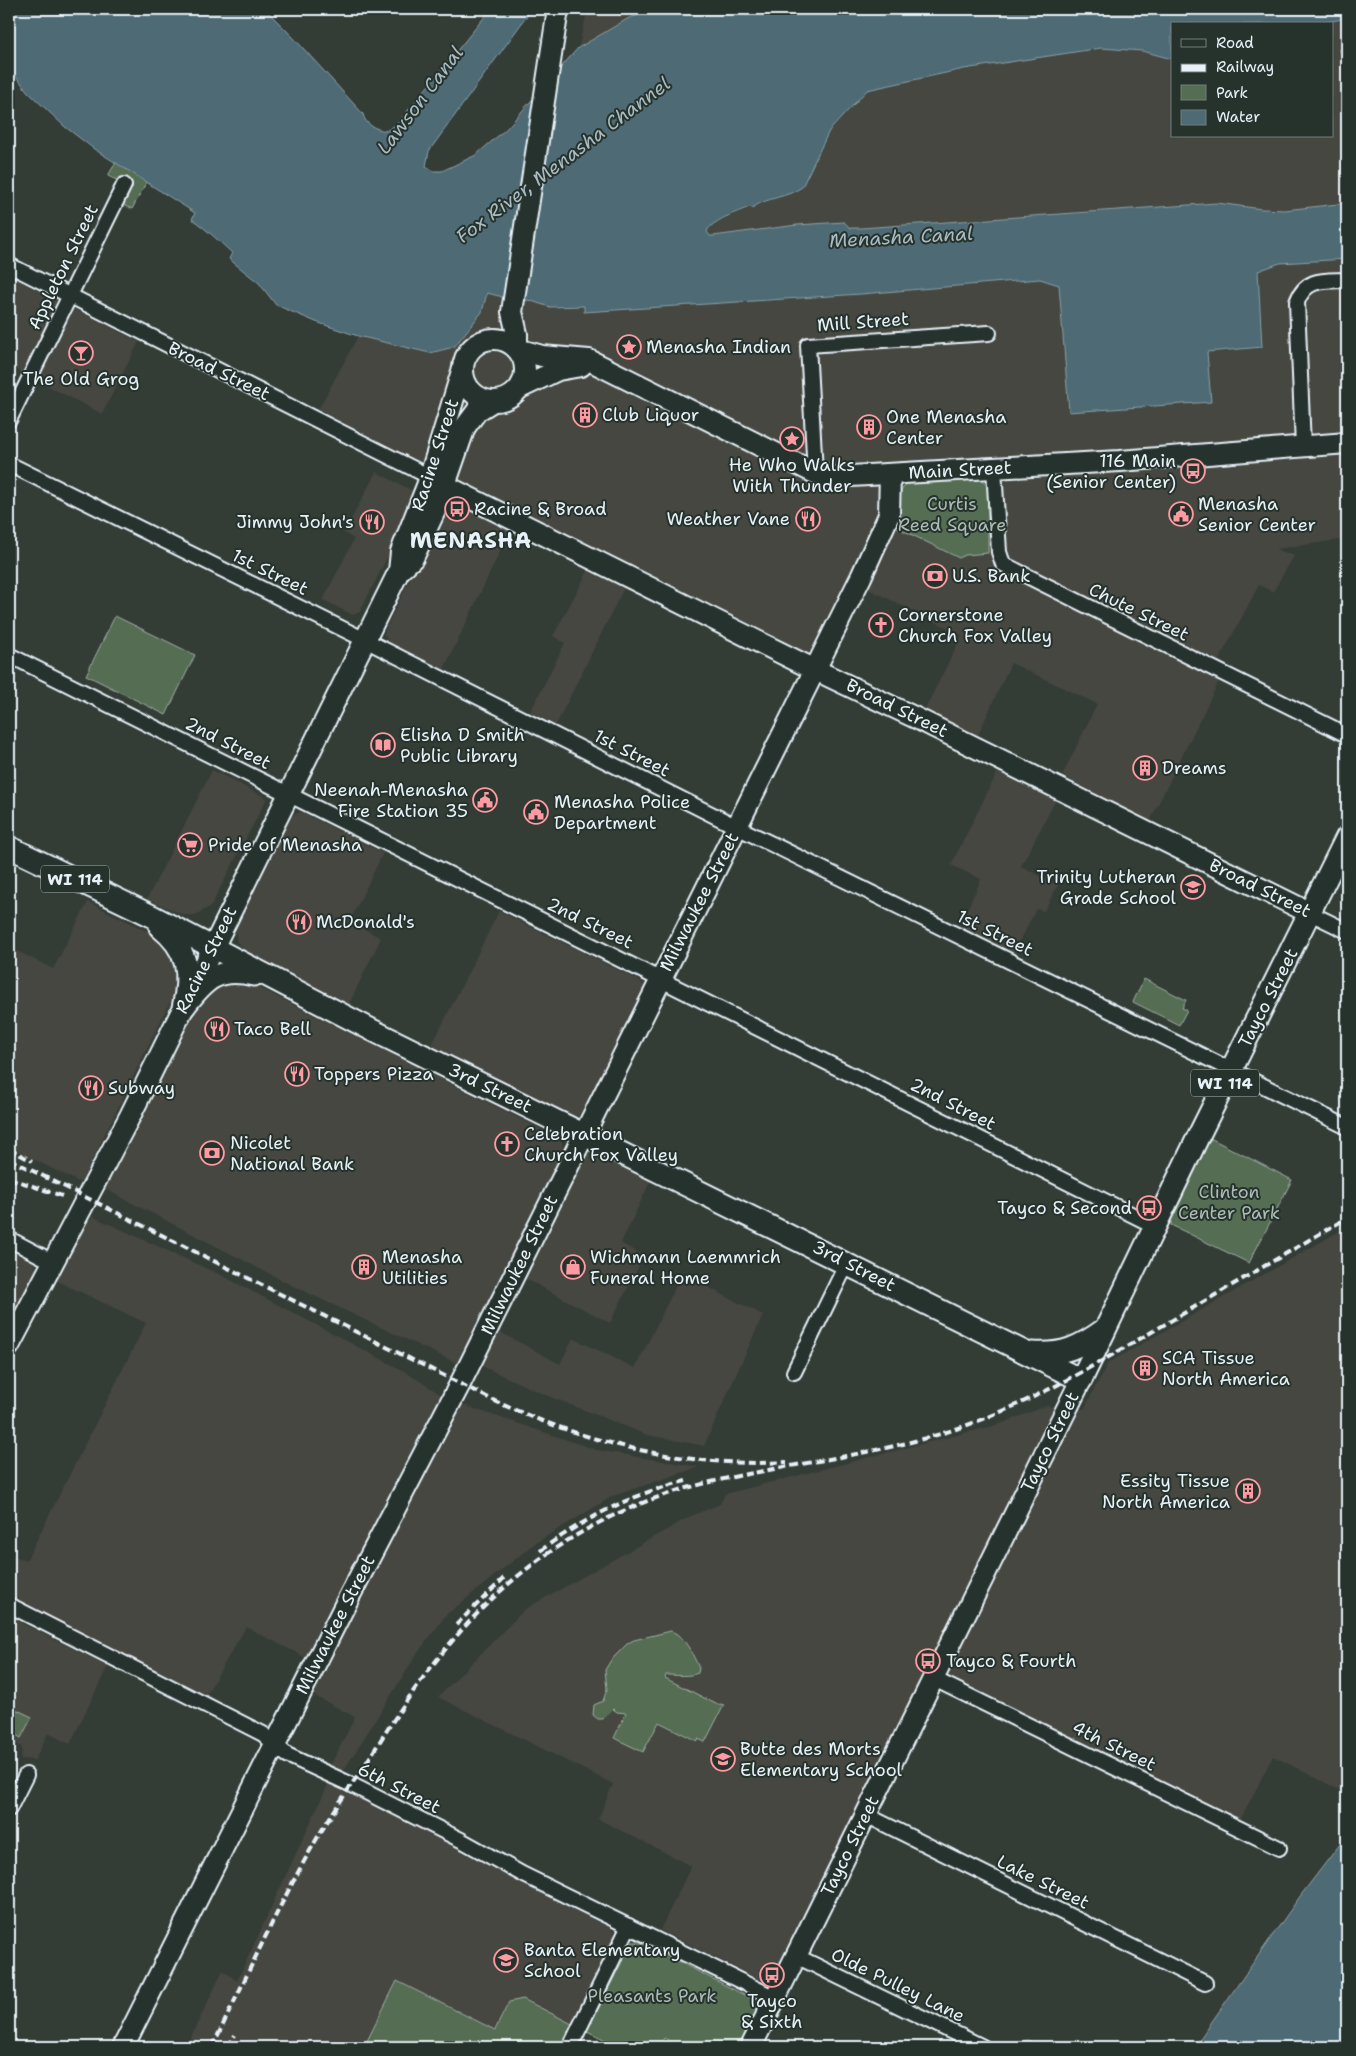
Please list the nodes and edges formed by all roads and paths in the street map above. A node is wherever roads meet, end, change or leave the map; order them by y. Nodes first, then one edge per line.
1 (558, 9) edge
2 (124, 185) dead end
3 (9, 265) edge
4 (1347, 280) edge
5 (70, 296) junction
6 (512, 312) junction
7 (989, 332) dead end
8 (489, 339) junction
9 (517, 349) junction
10 (598, 366) junction
11 (463, 368) junction
12 (520, 388) junction
13 (493, 401) junction
14 (9, 420) edge
15 (1347, 443) edge
16 (1303, 446) junction
17 (9, 464) edge
18 (994, 468) junction
19 (815, 473) junction
20 (890, 474) junction
21 (438, 481) junction
22 (366, 640) junction
23 (9, 655) edge
24 (815, 669) junction
25 (1347, 735) edge
26 (288, 794) junction
27 (737, 827) junction
28 (1347, 837) edge
29 (9, 846) edge
30 (140, 911) junction
31 (1310, 913) junction
32 (1347, 931) edge
33 (212, 948) junction
34 (660, 979) junction
35 (278, 982) junction
36 (183, 1008) junction
37 (1232, 1070) junction
38 (1347, 1127) edge
39 (584, 1134) junction
40 (1155, 1226) junction
41 (9, 1239) edge
42 (53, 1262) junction
43 (847, 1263) junction
44 (1105, 1329) junction
45 (9, 1346) edge
46 (1025, 1353) junction
47 (794, 1372) dead end
48 (1081, 1380) junction
49 (9, 1605) edge
50 (932, 1678) junction
51 (275, 1745) junction
52 (26, 1775) dead end
53 (9, 1809) edge
54 (866, 1815) junction
55 (1279, 1848) dead end
56 (629, 1926) junction
57 (796, 1956) junction
58 (1205, 1983) dead end
59 (775, 1998) junction
60 (123, 2047) edge
61 (570, 2047) edge
62 (751, 2047) edge
63 (983, 2047) edge

1 - 6 street
2 - 5 street, Appleton Street
3 - 5 street, Broad Street
4 - 16 street
5 - 14 street, Appleton Street
5 - 21 street, Broad Street
6 - 8 street
6 - 9 street
7 - 19 street, Mill Street
8 - 9 street
8 - 11 street
9 - 10 street, Main Street
9 - 12 street
10 - 12 street, Main Street
10 - 19 street, Main Street
11 - 13 street
11 - 21 street, Racine Street
12 - 13 street
13 - 21 street, Racine Street
15 - 16 street, Main Street
16 - 18 street, Main Street
17 - 22 street, 1st Street
18 - 20 street, Main Street
18 - 25 street, Chute Street
19 - 20 street, Main Street
20 - 24 street, Milwaukee Street
21 - 22 street, Racine Street
21 - 24 street, Broad Street
22 - 26 street, Racine Street
22 - 27 street, 1st Street
23 - 26 street, 2nd Street
24 - 27 street, Milwaukee Street
24 - 31 street, Broad Street
26 - 33 street, Racine Street
26 - 34 street, 2nd Street
27 - 34 street, Milwaukee Street
27 - 37 street, 1st Street
28 - 31 main road, Tayco Street / WI 114
29 - 30 main road, 3rd Street / WI 114
30 - 33 main road, 3rd Street / WI 114
30 - 36 main road
31 - 32 street, Broad Street
31 - 37 main road, Tayco Street / WI 114
33 - 35 main road, 3rd Street / WI 114
33 - 36 street, Racine Street
34 - 39 street, Milwaukee Street
34 - 40 street, 2nd Street
35 - 36 main road
35 - 39 main road, 3rd Street / WI 114
36 - 42 street, Racine Street
37 - 38 street, 1st Street
37 - 40 main road, Tayco Street / WI 114
39 - 43 main road, 3rd Street / WI 114
39 - 51 street, Milwaukee Street
40 - 44 main road, Tayco Street / WI 114
41 - 42 street
42 - 45 street, Racine Street
43 - 46 main road, 3rd Street / WI 114
43 - 47 street
44 - 46 main road
44 - 48 main road, Tayco Street / WI 114
46 - 48 main road, 3rd Street / WI 114
48 - 50 street, Tayco Street
49 - 51 street, 6th Street
50 - 54 street, Tayco Street
50 - 55 street, 4th Street
51 - 56 street, 6th Street
51 - 60 street, Milwaukee Street
52 - 53 street
54 - 57 street, Tayco Street
54 - 58 street, Lake Street
56 - 59 street, 6th Street
56 - 61 street
57 - 59 street, Tayco Street
57 - 63 street, Olde Pulley Lane
59 - 62 street, Tayco Street

